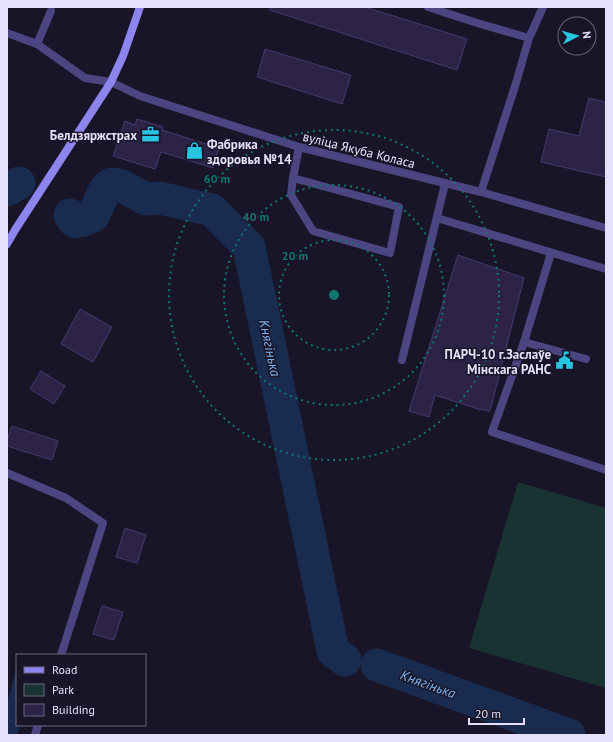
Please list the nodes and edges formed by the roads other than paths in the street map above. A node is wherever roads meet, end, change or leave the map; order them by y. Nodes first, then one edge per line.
1 (140, 7) edge
2 (428, 7) edge
3 (543, 7) edge
4 (51, 12) dead end
5 (7, 33) edge
6 (529, 38) junction
7 (37, 44) junction
8 (111, 82) junction
9 (299, 148) junction
10 (293, 178) junction
11 (445, 184) junction
12 (481, 192) junction
13 (437, 218) junction
14 (606, 228) edge
15 (7, 244) edge
16 (551, 253) junction
17 (606, 269) edge
18 (524, 342) junction
19 (586, 359) dead end
20 (402, 360) dead end
21 (606, 470) edge
22 (7, 473) edge
23 (61, 654) edge

1 - 8 main road
2 - 6 street
3 - 6 street
4 - 7 street
5 - 7 street, вуліца Якуба Коласа
6 - 12 street
7 - 8 street, вуліца Якуба Коласа
8 - 9 street, вуліца Якуба Коласа
8 - 15 main road
9 - 10 street
9 - 11 street, вуліца Якуба Коласа
10 - 10 street
11 - 12 street, вуліца Якуба Коласа
11 - 13 street
12 - 14 street, вуліца Якуба Коласа
13 - 16 street
13 - 20 street
16 - 17 street
16 - 18 street
18 - 19 street
18 - 21 street
22 - 23 street

